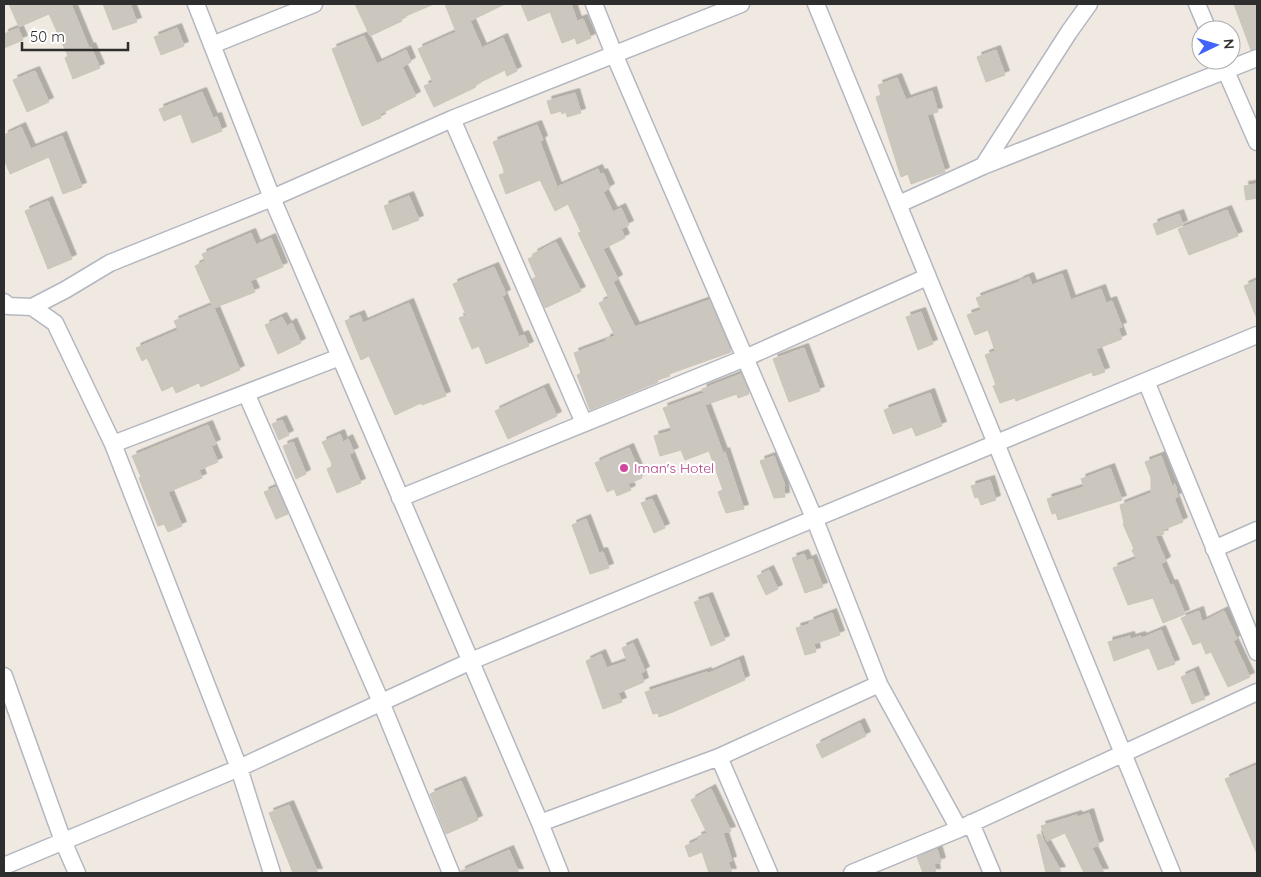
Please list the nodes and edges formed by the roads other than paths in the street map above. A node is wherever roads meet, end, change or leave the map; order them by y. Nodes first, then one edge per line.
1 (196, 4) edge
2 (314, 4) edge
3 (594, 4) edge
4 (741, 4) edge
5 (816, 4) edge
6 (1089, 4) edge
7 (1196, 4) edge
8 (1203, 20) edge
9 (212, 45) junction
10 (614, 54) junction
11 (1257, 58) edge
12 (1241, 61) edge
13 (1212, 70) edge
14 (1226, 70) edge
15 (452, 119) junction
16 (1257, 142) edge
17 (984, 166) junction
18 (272, 198) junction
19 (899, 204) junction
20 (927, 277) junction
21 (4, 302) edge
22 (32, 307) junction
23 (1257, 336) edge
24 (340, 357) junction
25 (745, 358) junction
26 (1146, 381) junction
27 (246, 393) junction
28 (584, 423) junction
29 (112, 444) junction
30 (998, 444) junction
31 (400, 498) junction
32 (815, 520) junction
33 (1257, 530) edge
34 (1214, 549) junction
35 (1257, 652) edge
36 (471, 661) junction
37 (4, 676) edge
38 (879, 684) junction
39 (1257, 692) edge
40 (381, 702) junction
41 (1123, 753) junction
42 (720, 757) junction
43 (239, 768) junction
44 (540, 823) junction
45 (965, 826) junction
46 (64, 841) junction
47 (4, 866) edge
48 (77, 873) edge
49 (272, 873) edge
50 (451, 873) edge
51 (560, 873) edge
52 (769, 873) edge
53 (852, 873) edge
54 (992, 873) edge
55 (1172, 873) edge

1 - 9 street
2 - 9 street
3 - 10 street
4 - 10 street
5 - 19 street
6 - 17 street
7 - 8 street
9 - 18 street
10 - 15 street
10 - 25 street
11 - 12 street
13 - 17 street
14 - 16 street
15 - 18 street
15 - 28 street
17 - 19 street
18 - 22 street
18 - 24 street
19 - 20 street
20 - 25 street
20 - 30 street
21 - 22 street
22 - 29 street
23 - 26 street
24 - 27 street
24 - 31 street
25 - 28 street
25 - 32 street
26 - 30 street
26 - 34 street
27 - 29 street
27 - 40 street
28 - 31 street
29 - 43 street
30 - 32 street
30 - 41 street
31 - 36 street
32 - 36 street
32 - 38 street
33 - 34 street
34 - 35 street
36 - 40 street
36 - 44 street
37 - 46 street
38 - 42 street
38 - 45 street
39 - 41 street
40 - 43 street
40 - 50 street
41 - 45 street
41 - 55 street
42 - 44 street
42 - 52 street
43 - 46 street
43 - 49 street
44 - 51 street
45 - 53 street
45 - 54 street
46 - 47 street
46 - 48 street

